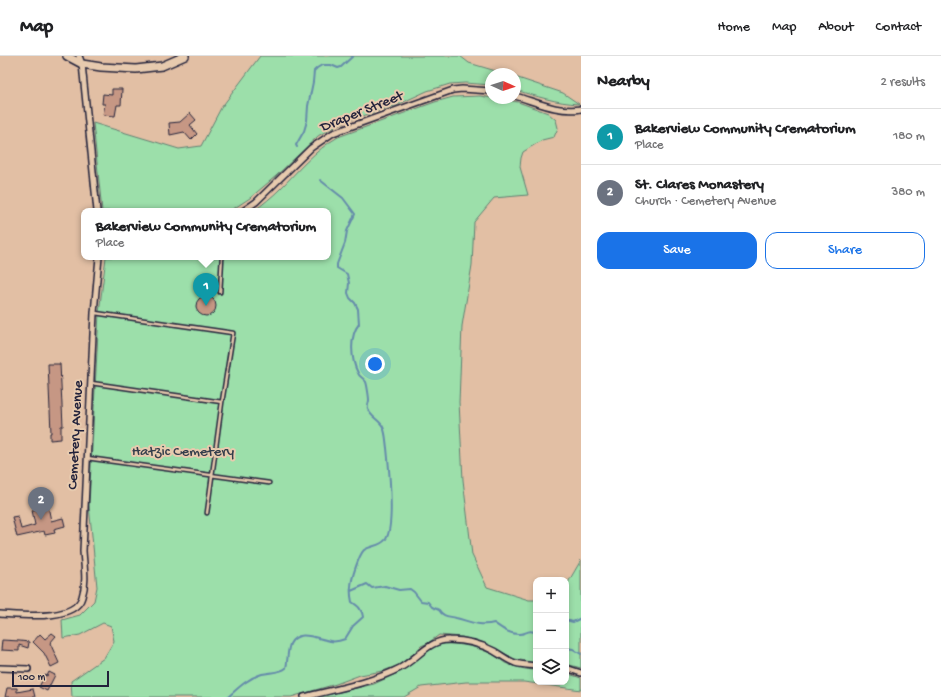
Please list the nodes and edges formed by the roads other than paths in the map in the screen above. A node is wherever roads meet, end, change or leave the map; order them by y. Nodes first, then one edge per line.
1 (67, 56) edge
2 (79, 56) edge
3 (185, 56) edge
4 (82, 64) junction
5 (485, 91) edge
6 (521, 98) edge
7 (581, 109) edge
8 (97, 208) edge
9 (247, 208) edge
10 (98, 260) edge
11 (222, 260) edge
12 (220, 292) dead end
13 (94, 313) junction
14 (91, 383) junction
15 (222, 402) junction
16 (87, 458) junction
17 (213, 476) junction
18 (269, 483) dead end
19 (208, 513) dead end
20 (0, 614) edge
21 (533, 666) edge
22 (0, 668) edge
23 (28, 669) dead end
24 (569, 669) edge
25 (581, 673) edge
26 (304, 697) edge

1 - 4 main road
2 - 4 street
3 - 4 main road
4 - 8 street
5 - 9 street, Draper Street
6 - 7 street
10 - 13 street, Cemetery Avenue
11 - 12 lane
13 - 14 street, Cemetery Avenue
13 - 15 lane
14 - 15 lane
14 - 16 street, Cemetery Avenue
15 - 17 lane
16 - 17 lane
16 - 20 street, Cemetery Avenue
17 - 18 lane
17 - 19 lane
21 - 26 street
22 - 23 street
24 - 25 street

